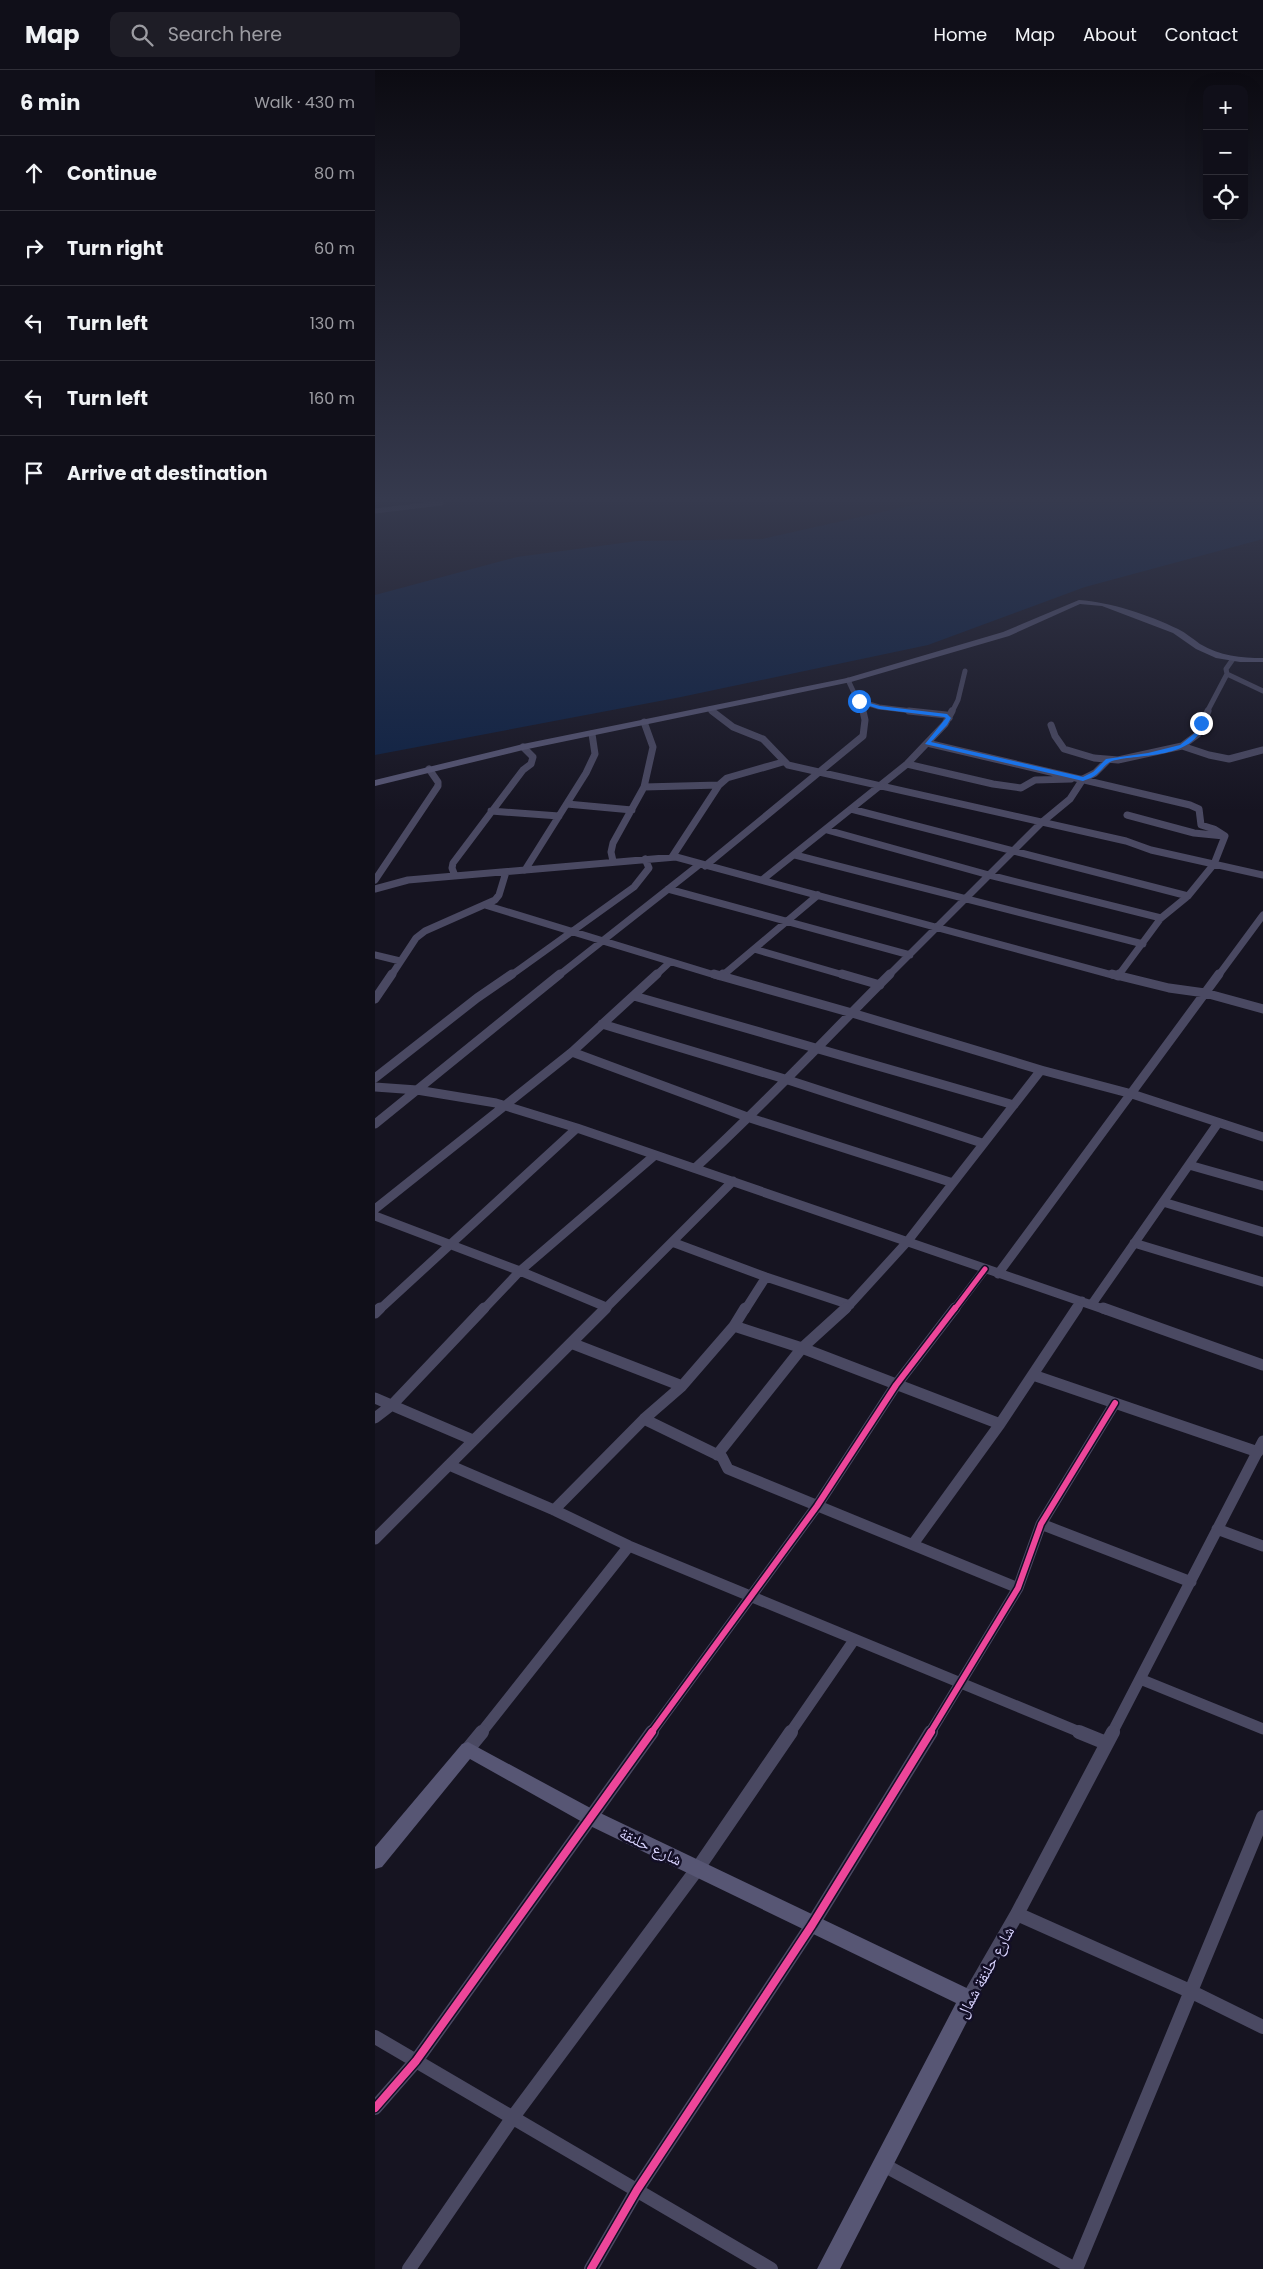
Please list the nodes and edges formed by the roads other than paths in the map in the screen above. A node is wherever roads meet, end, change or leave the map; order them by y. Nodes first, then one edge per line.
1 (1071, 606) edge
2 (1107, 606) edge
3 (1233, 659) junction
4 (1263, 660) edge
5 (965, 672) dead end
6 (1227, 674) junction
7 (848, 680) junction
8 (1263, 691) edge
9 (859, 701) junction
10 (710, 709) junction
11 (949, 718) junction
12 (644, 722) junction
13 (1051, 725) dead end
14 (592, 734) junction
15 (927, 743) junction
16 (1182, 746) junction
17 (523, 747) junction
18 (1263, 750) edge
19 (1108, 760) junction
20 (783, 762) junction
21 (907, 764) junction
22 (429, 769) junction
23 (818, 773) junction
24 (1083, 779) junction
25 (375, 783) edge
26 (719, 785) junction
27 (877, 786) junction
28 (644, 787) junction
29 (567, 804) junction
30 (851, 809) junction
31 (491, 810) junction
32 (633, 810) junction
33 (1127, 815) dead end
34 (559, 816) junction
35 (1041, 822) junction
36 (827, 830) junction
37 (1225, 836) junction
38 (1015, 850) junction
39 (795, 855) junction
40 (672, 857) junction
41 (645, 859) junction
42 (613, 861) junction
43 (1214, 864) junction
44 (702, 865) junction
45 (525, 870) junction
46 (506, 872) junction
47 (989, 875) junction
48 (1263, 875) edge
49 (455, 876) junction
50 (375, 880) edge
51 (762, 880) junction
52 (375, 889) edge
53 (668, 889) junction
54 (817, 895) junction
55 (1188, 896) junction
56 (964, 899) junction
57 (485, 905) junction
58 (1263, 915) edge
59 (1161, 918) junction
60 (785, 922) junction
61 (938, 928) junction
62 (573, 932) junction
63 (601, 941) junction
64 (1143, 944) junction
65 (754, 949) junction
66 (375, 955) edge
67 (910, 955) junction
68 (401, 961) junction
69 (670, 962) junction
70 (721, 976) junction
71 (1118, 976) junction
72 (880, 985) junction
73 (1205, 993) junction
74 (635, 996) junction
75 (375, 999) edge
76 (1263, 1010) edge
77 (852, 1013) junction
78 (602, 1024) junction
79 (815, 1049) junction
80 (572, 1052) junction
81 (1041, 1070) junction
82 (375, 1078) edge
83 (785, 1079) junction
84 (375, 1087) edge
85 (417, 1090) junction
86 (1132, 1094) junction
87 (505, 1105) junction
88 (1014, 1105) junction
89 (750, 1118) junction
90 (1218, 1123) junction
91 (375, 1124) edge
92 (577, 1128) junction
93 (1263, 1136) edge
94 (983, 1143) junction
95 (655, 1155) junction
96 (1189, 1165) junction
97 (695, 1168) junction
98 (733, 1181) junction
99 (953, 1182) junction
100 (1263, 1186) edge
101 (1163, 1202) junction
102 (375, 1209) edge
103 (375, 1216) edge
104 (1263, 1232) edge
105 (672, 1242) junction
106 (907, 1242) junction
107 (1134, 1243) junction
108 (450, 1246) junction
109 (985, 1269) junction
110 (520, 1271) junction
111 (998, 1274) junction
112 (766, 1277) junction
113 (1263, 1282) edge
114 (1087, 1302) junction
115 (850, 1305) junction
116 (606, 1307) junction
117 (375, 1313) edge
118 (734, 1326) junction
119 (571, 1343) junction
120 (802, 1348) junction
121 (1263, 1366) edge
122 (1033, 1375) junction
123 (896, 1385) junction
124 (682, 1386) junction
125 (375, 1398) edge
126 (1115, 1403) junction
127 (392, 1405) junction
128 (375, 1418) edge
129 (644, 1419) junction
130 (1000, 1424) junction
131 (473, 1440) junction
132 (1261, 1447) edge
133 (717, 1455) junction
134 (449, 1465) junction
135 (817, 1506) junction
136 (554, 1510) junction
137 (1041, 1524) junction
138 (1217, 1529) junction
139 (375, 1540) edge
140 (913, 1544) junction
141 (629, 1546) junction
142 (1263, 1546) edge
143 (1191, 1582) junction
144 (1018, 1588) junction
145 (751, 1596) junction
146 (854, 1640) junction
147 (1140, 1678) junction
148 (960, 1684) junction
149 (1263, 1729) edge
150 (1107, 1743) junction
151 (468, 1749) junction
152 (591, 1817) junction
153 (1263, 1817) edge
154 (375, 1861) edge
155 (698, 1868) junction
156 (1017, 1914) junction
157 (812, 1925) junction
158 (1192, 1992) junction
159 (968, 2000) junction
160 (1263, 2027) edge
161 (375, 2037) edge
162 (416, 2061) junction
163 (375, 2108) edge
164 (513, 2117) junction
165 (881, 2164) junction
166 (637, 2190) junction
167 (409, 2269) edge
168 (591, 2269) edge
169 (771, 2269) edge
170 (828, 2269) edge
171 (1075, 2269) edge

1 - 7 main road
2 - 3 main road
3 - 4 main road
3 - 6 street
5 - 11 street
6 - 8 street
6 - 16 street
7 - 9 street
7 - 10 main road
9 - 11 street
9 - 23 street
10 - 12 main road
10 - 20 street
11 - 15 street
12 - 14 main road
12 - 28 street
13 - 19 street
14 - 17 main road
14 - 29 street
15 - 21 street
15 - 24 street
16 - 18 street
16 - 19 street
17 - 22 main road
17 - 31 street
19 - 24 street
20 - 23 street
20 - 26 street
21 - 24 street
21 - 27 street
22 - 25 main road
22 - 50 street
23 - 27 street
23 - 44 street
24 - 35 street
24 - 37 street
26 - 28 street
26 - 40 street
27 - 30 street
27 - 35 street
28 - 32 street
29 - 32 street
29 - 34 street
30 - 36 street
30 - 38 street
31 - 34 street
31 - 49 street
32 - 42 street
33 - 37 street
34 - 45 street
35 - 38 street
35 - 43 street
36 - 39 street
36 - 47 street
37 - 43 street
38 - 47 street
38 - 55 street
39 - 51 street
39 - 56 street
40 - 41 street
40 - 44 street
41 - 42 street
41 - 62 street
42 - 45 street
43 - 48 street
43 - 55 street
44 - 51 street
44 - 53 street
45 - 46 street
46 - 49 street
46 - 57 street
47 - 56 street
47 - 59 street
49 - 52 street
51 - 54 street
53 - 60 street
53 - 63 street
54 - 60 street
54 - 61 street
55 - 59 street
56 - 61 street
56 - 64 street
57 - 62 street
57 - 68 street
58 - 73 street
59 - 64 street
60 - 65 street
60 - 67 street
61 - 67 street
61 - 71 street
62 - 63 street
62 - 82 street
63 - 69 street
63 - 85 street
64 - 71 street
65 - 70 street
65 - 72 street
66 - 68 street
67 - 72 street
68 - 75 street
69 - 70 street
69 - 74 street
70 - 77 street
71 - 73 street
72 - 77 street
73 - 76 street
73 - 86 street
74 - 78 street
74 - 79 street
77 - 79 street
77 - 81 street
78 - 80 street
78 - 83 street
79 - 83 street
79 - 88 street
80 - 87 street
80 - 89 street
81 - 86 street
81 - 88 street
83 - 89 street
83 - 94 street
84 - 85 street
85 - 87 street
85 - 91 street
86 - 90 street
86 - 111 street
87 - 92 street
87 - 102 street
88 - 94 street
89 - 97 street
89 - 99 street
90 - 93 street
90 - 96 street
92 - 95 street
92 - 108 street
94 - 99 street
95 - 97 street
95 - 110 street
96 - 100 street
96 - 101 street
97 - 98 street
98 - 105 street
98 - 106 street
99 - 106 street
101 - 104 street
101 - 107 street
103 - 108 street
105 - 112 street
105 - 116 street
106 - 109 street
106 - 115 street
107 - 113 street
107 - 114 street
108 - 110 street
108 - 117 street
109 - 111 street
109 - 123 street
110 - 116 street
110 - 127 street
111 - 114 street
112 - 115 street
112 - 118 street
114 - 121 street
114 - 122 street
115 - 120 street
116 - 119 street
118 - 120 street
118 - 124 street
119 - 124 street
119 - 131 street
120 - 123 street
120 - 133 street
122 - 126 street
122 - 130 street
123 - 130 street
123 - 135 street
124 - 129 street
125 - 127 street
126 - 132 street
126 - 137 street
127 - 128 street
127 - 131 street
129 - 133 street
129 - 136 street
130 - 140 street
131 - 134 street
132 - 138 street
133 - 135 street
134 - 136 street
134 - 139 street
135 - 140 street
135 - 145 street
136 - 141 street
137 - 143 street
137 - 144 street
138 - 142 street
138 - 143 street
140 - 144 street
141 - 145 street
141 - 151 street
143 - 147 street
144 - 148 street
145 - 146 street
145 - 152 street
146 - 148 street
146 - 155 street
147 - 149 street
147 - 150 street
148 - 150 street
148 - 157 street
150 - 156 street
151 - 152 main road, شارع حلنقة
151 - 154 main road
152 - 155 main road, شارع حلنقة
152 - 162 street
153 - 158 street
155 - 157 main road, شارع حلنقة
155 - 164 street
156 - 158 street, شارع حلنقة شمال
156 - 159 street, شارع حلنقة شمال
157 - 159 main road, شارع حلنقة
157 - 166 street
158 - 160 street, شارع حلنقة شمال
158 - 171 street
159 - 165 main road, شارع حلنقة شمال
161 - 162 street
162 - 163 street
162 - 164 street
164 - 166 street
164 - 167 street
165 - 170 main road, شارع حلنقة شمال
165 - 171 street
166 - 168 street
166 - 169 street

